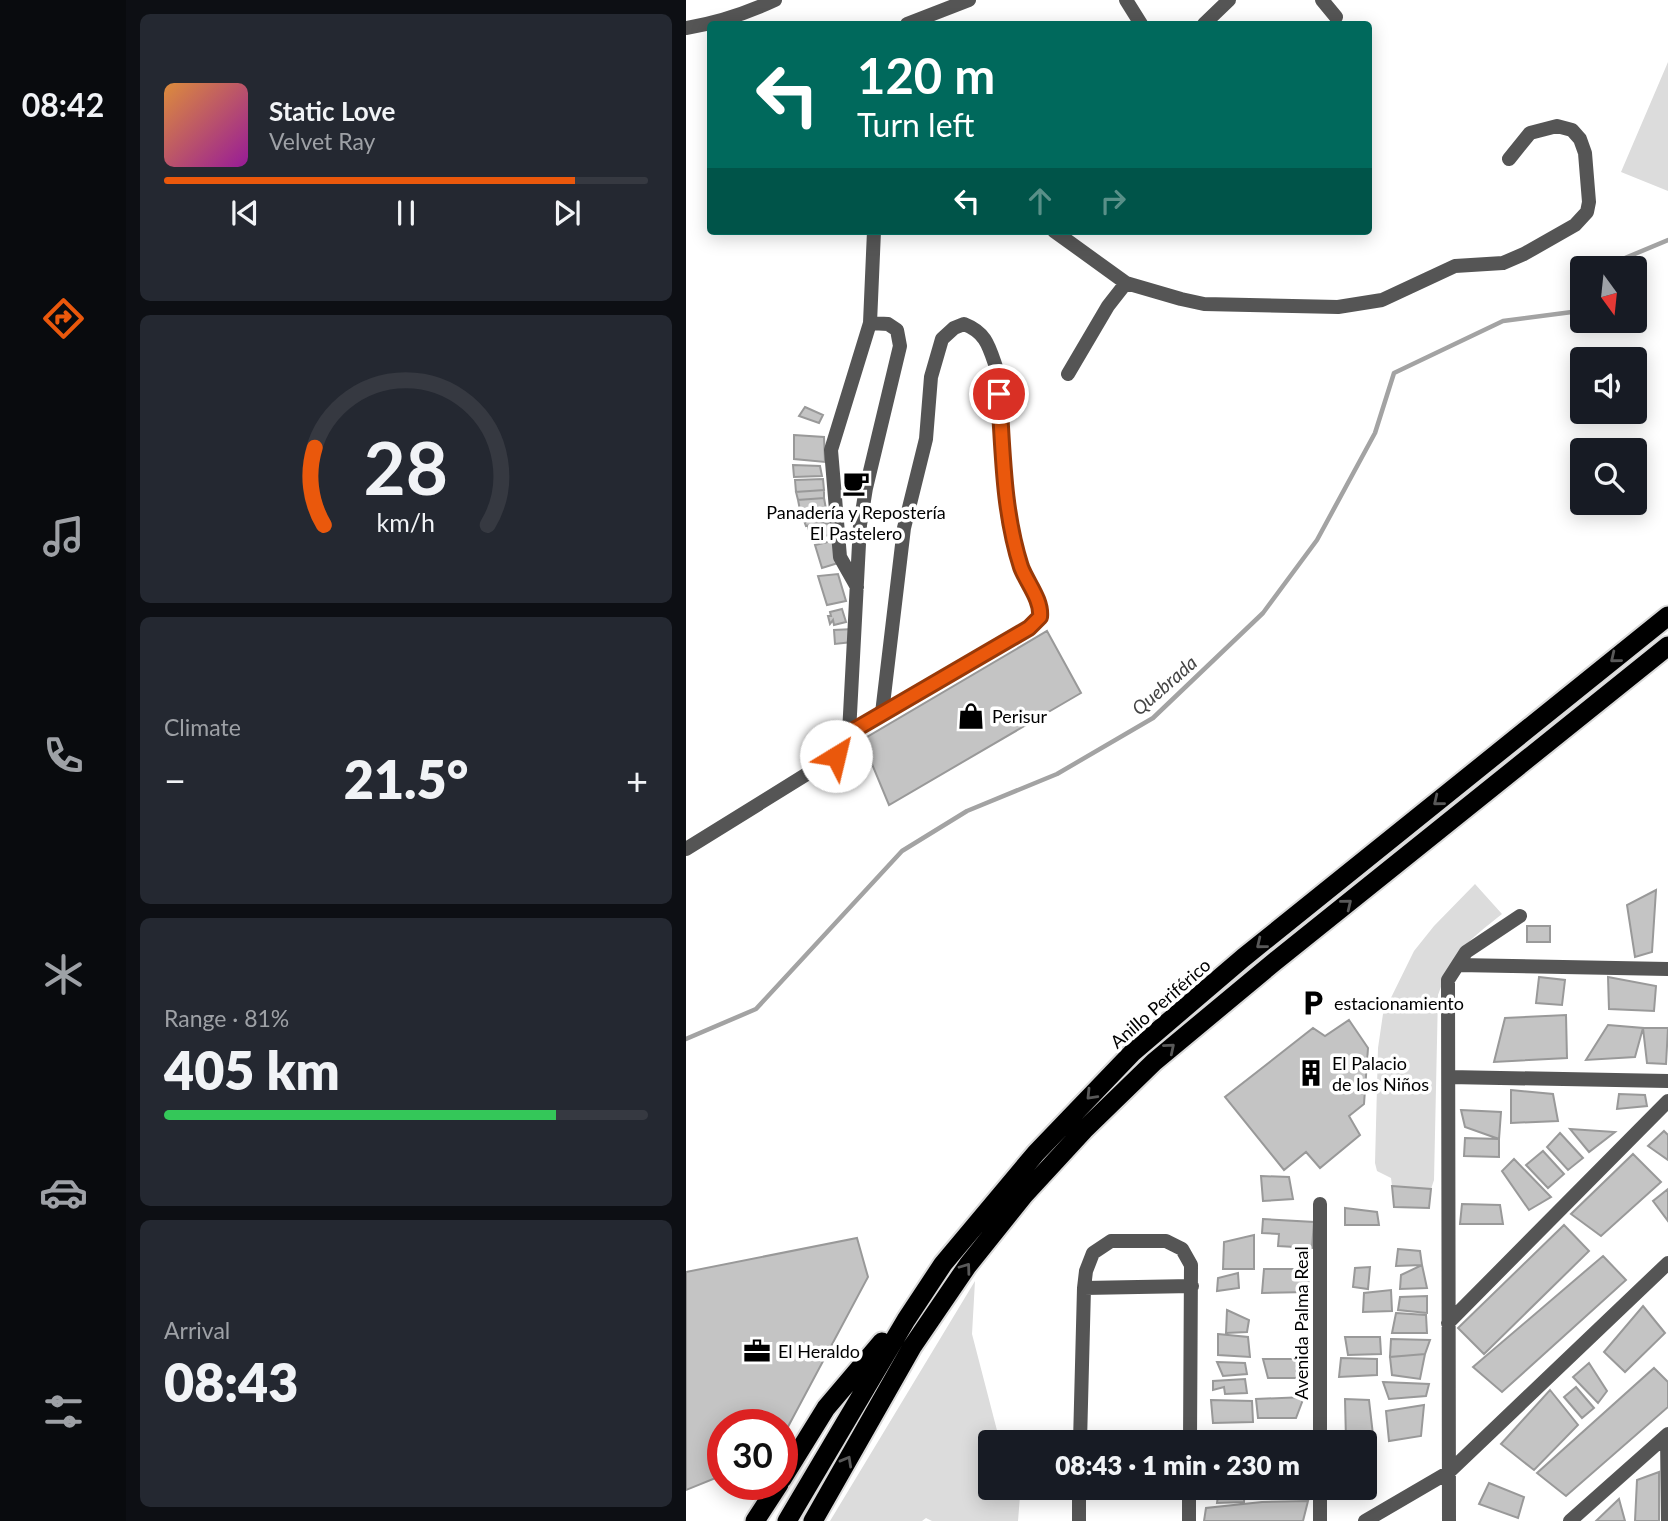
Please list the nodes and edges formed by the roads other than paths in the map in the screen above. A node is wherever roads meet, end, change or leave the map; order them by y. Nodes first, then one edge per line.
1 (775, 0) edge
2 (969, 0) edge
3 (1126, 0) edge
4 (1229, 0) edge
5 (1322, 0) edge
6 (749, 12) junction
7 (1336, 17) dead end
8 (718, 21) edge
9 (756, 21) edge
10 (916, 21) edge
11 (1139, 21) edge
12 (1207, 21) edge
13 (707, 24) edge
14 (686, 28) edge
15 (1509, 159) dead end
16 (874, 235) edge
17 (1060, 235) edge
18 (1126, 283) junction
19 (870, 323) junction
20 (1068, 374) dead end
21 (858, 589) junction
22 (1668, 616) edge
23 (1668, 646) edge
24 (882, 713) junction
25 (849, 733) junction
26 (686, 849) edge
27 (1520, 916) dead end
28 (1458, 965) junction
29 (1668, 969) edge
30 (1448, 1077) junction
31 (1668, 1081) edge
32 (1668, 1101) edge
33 (1320, 1204) dead end
34 (1668, 1263) edge
35 (1192, 1286) junction
36 (1084, 1288) junction
37 (905, 1320) junction
38 (1448, 1323) junction
39 (1080, 1430) edge
40 (1190, 1430) edge
41 (1320, 1430) edge
42 (1667, 1435) edge
43 (798, 1453) edge
44 (1449, 1472) junction
45 (769, 1500) edge
46 (1079, 1500) edge
47 (1189, 1500) edge
48 (1320, 1500) edge
49 (755, 1521) edge
50 (787, 1521) edge
51 (813, 1521) edge
52 (1079, 1521) edge
53 (1189, 1521) edge
54 (1320, 1521) edge
55 (1365, 1521) edge
56 (1449, 1521) edge
57 (1570, 1521) edge
58 (1668, 1521) edge

1 - 6 street
2 - 10 street
3 - 11 street
4 - 12 street
5 - 7 street
6 - 8 street
6 - 9 street
13 - 14 street
15 - 18 street
16 - 19 street
17 - 18 street
18 - 20 street
19 - 21 street
19 - 21 street
21 - 25 street
22 -> 37 highway, Anillo Periférico
51 -> 23 highway
24 - 24 street
24 - 25 street
25 - 26 street
27 - 28 street
28 - 29 street
28 - 30 street
30 - 31 street
30 - 38 street
32 - 38 street
33 - 41 street, Avenida Palma Real
34 - 44 street
35 - 36 street
35 - 36 street
35 - 40 street
36 - 39 street
37 - 43 highway
37 - 50 highway, Anillo Periférico
38 - 44 street
42 - 57 street
42 - 58 street
44 - 55 street
44 - 56 street
45 - 49 highway
46 - 52 street
47 - 53 street
48 - 54 street

